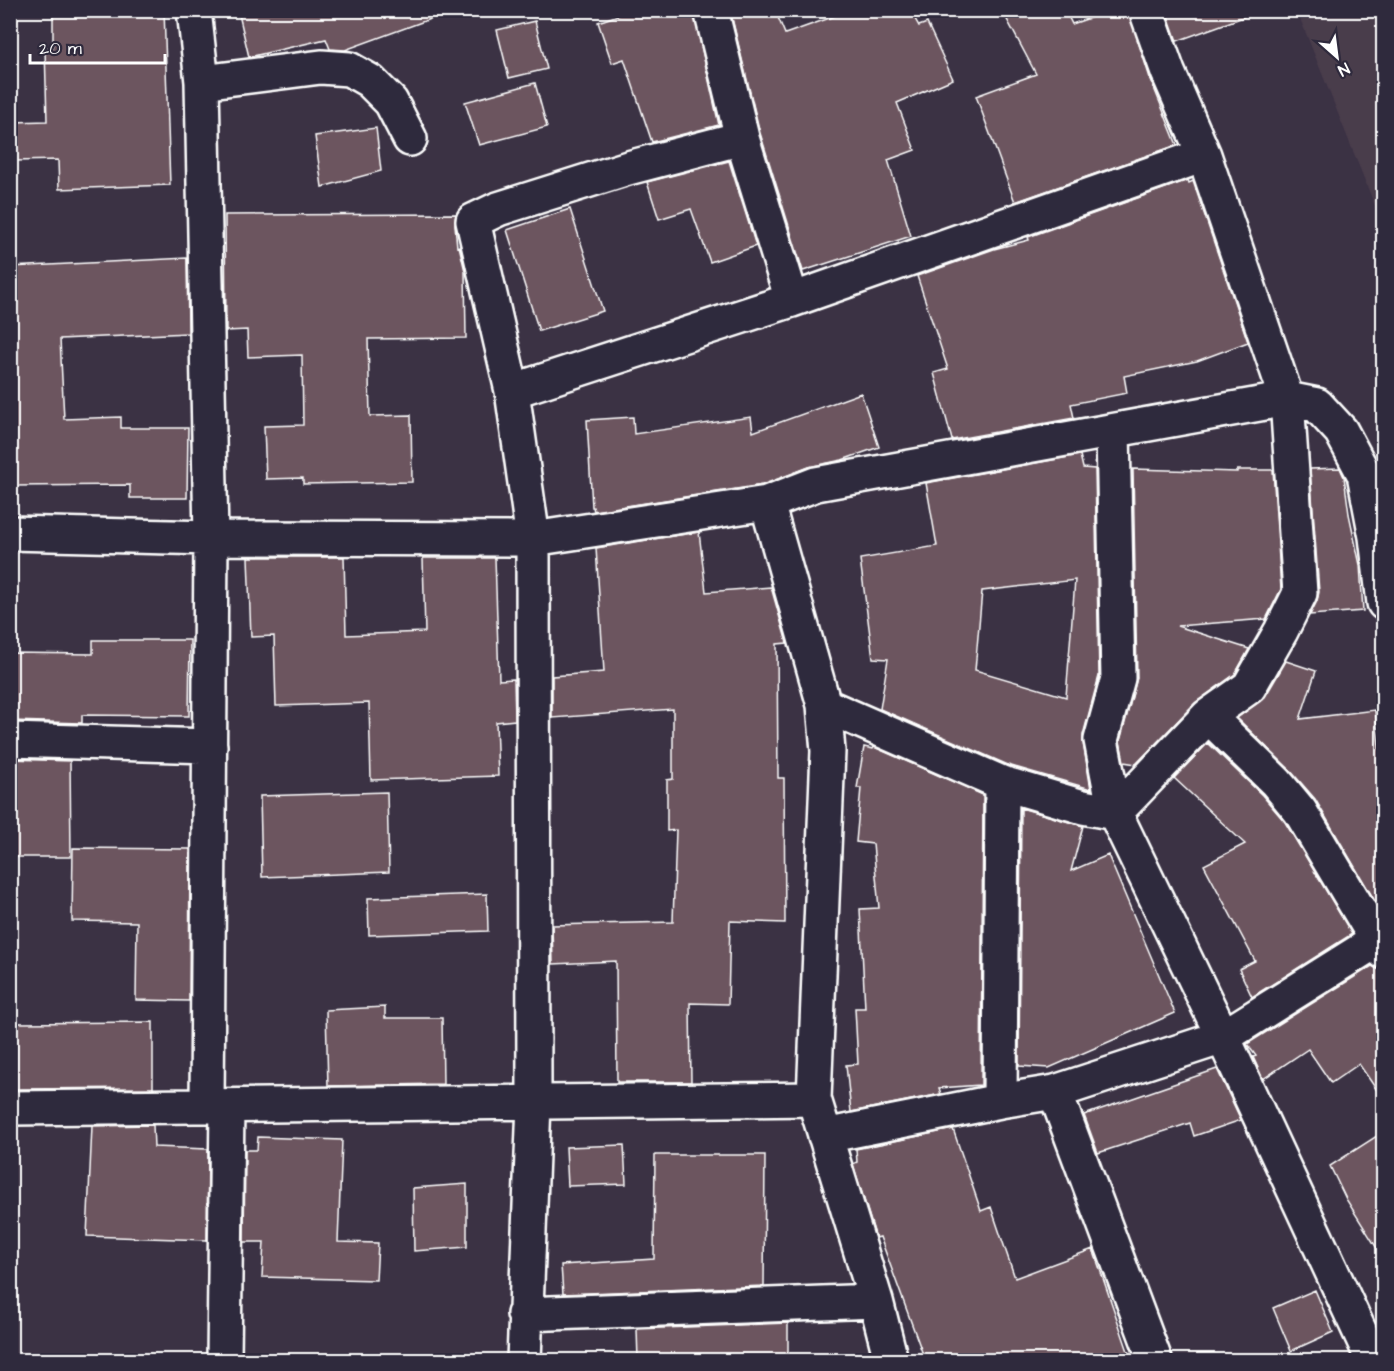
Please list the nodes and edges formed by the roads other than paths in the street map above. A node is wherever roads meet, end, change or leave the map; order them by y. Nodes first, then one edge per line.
1 (194, 10) edge
2 (711, 10) edge
3 (1146, 10) edge
4 (202, 82) junction
5 (742, 138) junction
6 (410, 139) dead end
7 (1204, 155) junction
8 (792, 300) junction
9 (512, 391) junction
10 (1287, 399) junction
11 (1113, 430) junction
12 (767, 502) junction
13 (10, 533) edge
14 (211, 538) junction
15 (533, 539) junction
16 (1383, 603) edge
17 (824, 705) junction
18 (1208, 716) junction
19 (10, 740) edge
20 (210, 746) junction
21 (1002, 783) junction
22 (1115, 813) junction
23 (1380, 947) edge
24 (1223, 1037) junction
25 (1055, 1092) junction
26 (814, 1099) junction
27 (1000, 1101) junction
28 (534, 1102) junction
29 (217, 1106) junction
30 (10, 1108) edge
31 (825, 1137) junction
32 (876, 1301) junction
33 (524, 1314) junction
34 (224, 1360) edge
35 (524, 1360) edge
36 (891, 1360) edge
37 (1155, 1360) edge
38 (1373, 1360) edge

1 - 4 street
2 - 5 street
3 - 7 street
4 - 6 street
4 - 14 street
5 - 8 street
5 - 9 street
7 - 8 street
7 - 10 street
8 - 9 street
9 - 15 street
10 - 11 street
10 - 16 street
10 - 18 street
11 - 12 street
11 - 22 street
12 - 15 street
12 - 17 street
13 - 14 street
14 - 15 street
14 - 20 street
15 - 28 street
17 - 21 street
17 - 26 street
18 - 22 street
18 - 23 street
19 - 20 street
20 - 29 street
21 - 22 street
21 - 27 street
22 - 24 street
23 - 24 street
24 - 25 street
24 - 38 street
25 - 27 street
25 - 37 street
26 - 28 street
26 - 31 street
27 - 31 street
28 - 29 street
28 - 33 street
29 - 30 street
29 - 34 street
31 - 32 street
32 - 33 street
32 - 36 street
33 - 35 street

